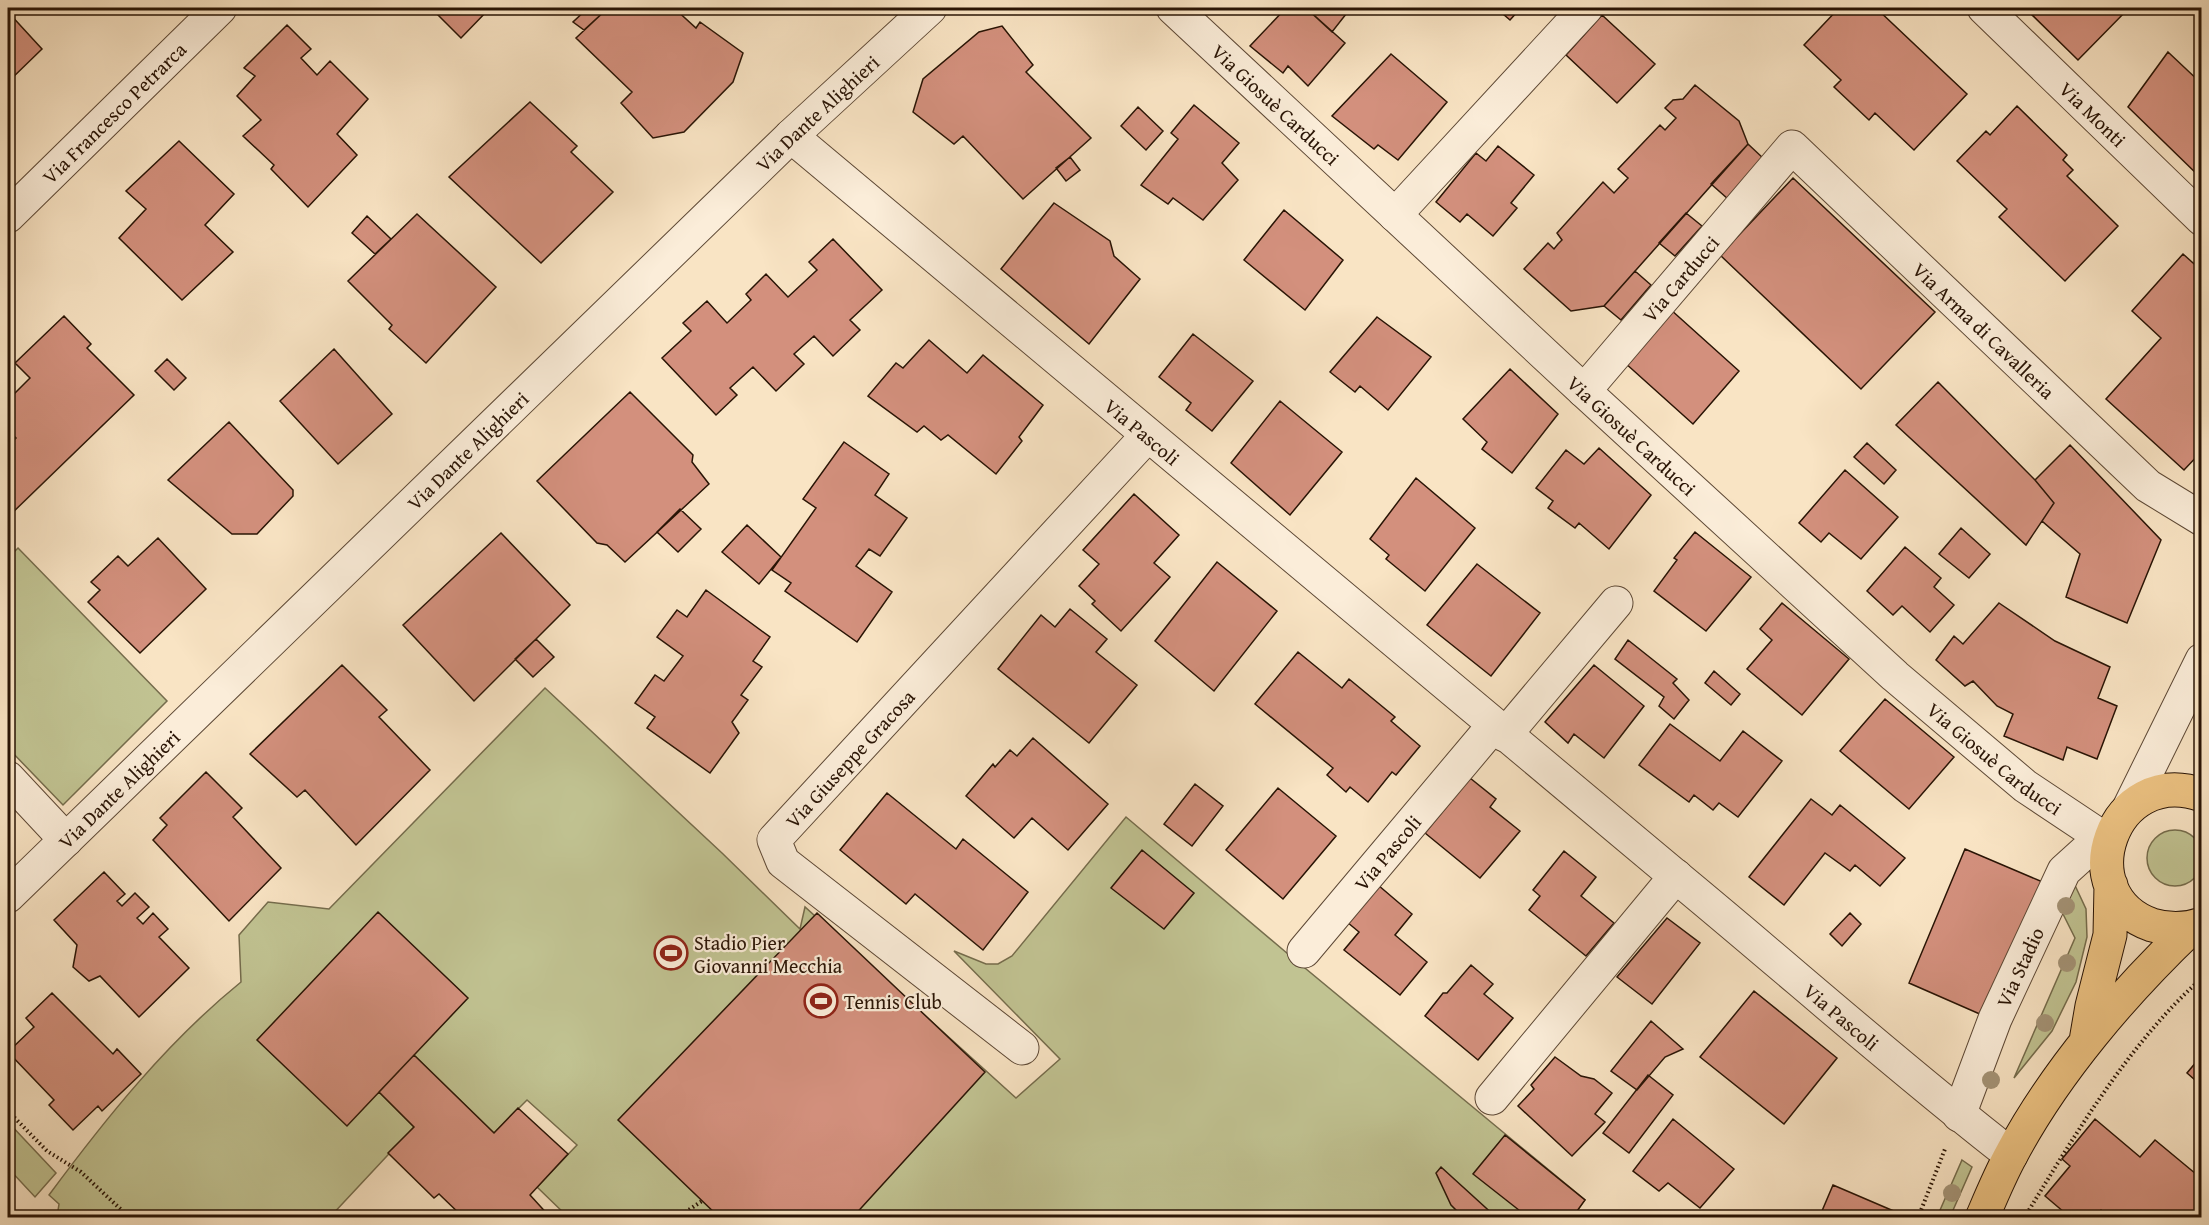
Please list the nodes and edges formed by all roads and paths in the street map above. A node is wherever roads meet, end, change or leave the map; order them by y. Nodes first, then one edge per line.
1 (220, 8) edge
2 (930, 8) edge
3 (1173, 8) edge
4 (1586, 8) edge
5 (1984, 8) edge
6 (791, 136) junction
7 (1778, 165) joint
8 (1395, 215) junction
9 (8, 216) edge
10 (2202, 219) edge
11 (1584, 392) junction
12 (1148, 435) junction
13 (2202, 519) edge
14 (1616, 603) dead end
15 (2202, 660) edge
16 (1499, 730) junction
17 (8, 778) edge
18 (2202, 795) edge
19 (2128, 808) junction
20 (66, 840) junction
21 (2109, 842) junction
22 (1676, 876) junction
23 (2111, 885) junction
24 (8, 896) edge
25 (2197, 926) edge
26 (1304, 951) dead end
27 (2202, 978) edge
28 (2086, 1041) junction
29 (1022, 1048) dead end
30 (1492, 1098) dead end
31 (8, 1111) edge
32 (1959, 1115) junction
33 (2011, 1155) junction
34 (702, 1201) dead end
35 (130, 1218) edge
36 (673, 1218) edge
37 (1918, 1218) edge
38 (1982, 1218) edge
39 (2024, 1218) edge

1 - 9 street, Via Francesco Petrarca
2 - 6 street, Via Dante Alighieri
3 - 8 street, Via Giosuè Carducci
4 - 8 street
5 - 10 street, Via Monti
6 - 12 street, Via Pascoli
6 - 20 street, Via Dante Alighieri
7 - 11 street, Via Carducci
7 - 13 street, Via Arma di Cavalleria
8 - 11 street, Via Giosuè Carducci
11 - 21 street, Via Giosuè Carducci
12 - 16 street, Via Pascoli
12 - 29 street, Via Giuseppe Gracosa
14 - 16 street, Via Pascoli
15 - 19 street
16 - 22 street, Via Pascoli
16 - 26 street, Via Pascoli
17 - 20 street
18 - 19 main road
19 - 21 main road
20 - 24 street, Via Dante Alighieri
21 - 23 main road
21 - 32 street, Via Stadio
22 - 30 street
22 - 32 street, Via Pascoli
23 - 25 main road
23 - 28 main road
25 - 28 main road
27 - 39 path
28 - 33 main road
31 - 35 path
32 - 33 street, Via Pascoli
32 - 37 path
33 - 38 main road
34 - 36 path

